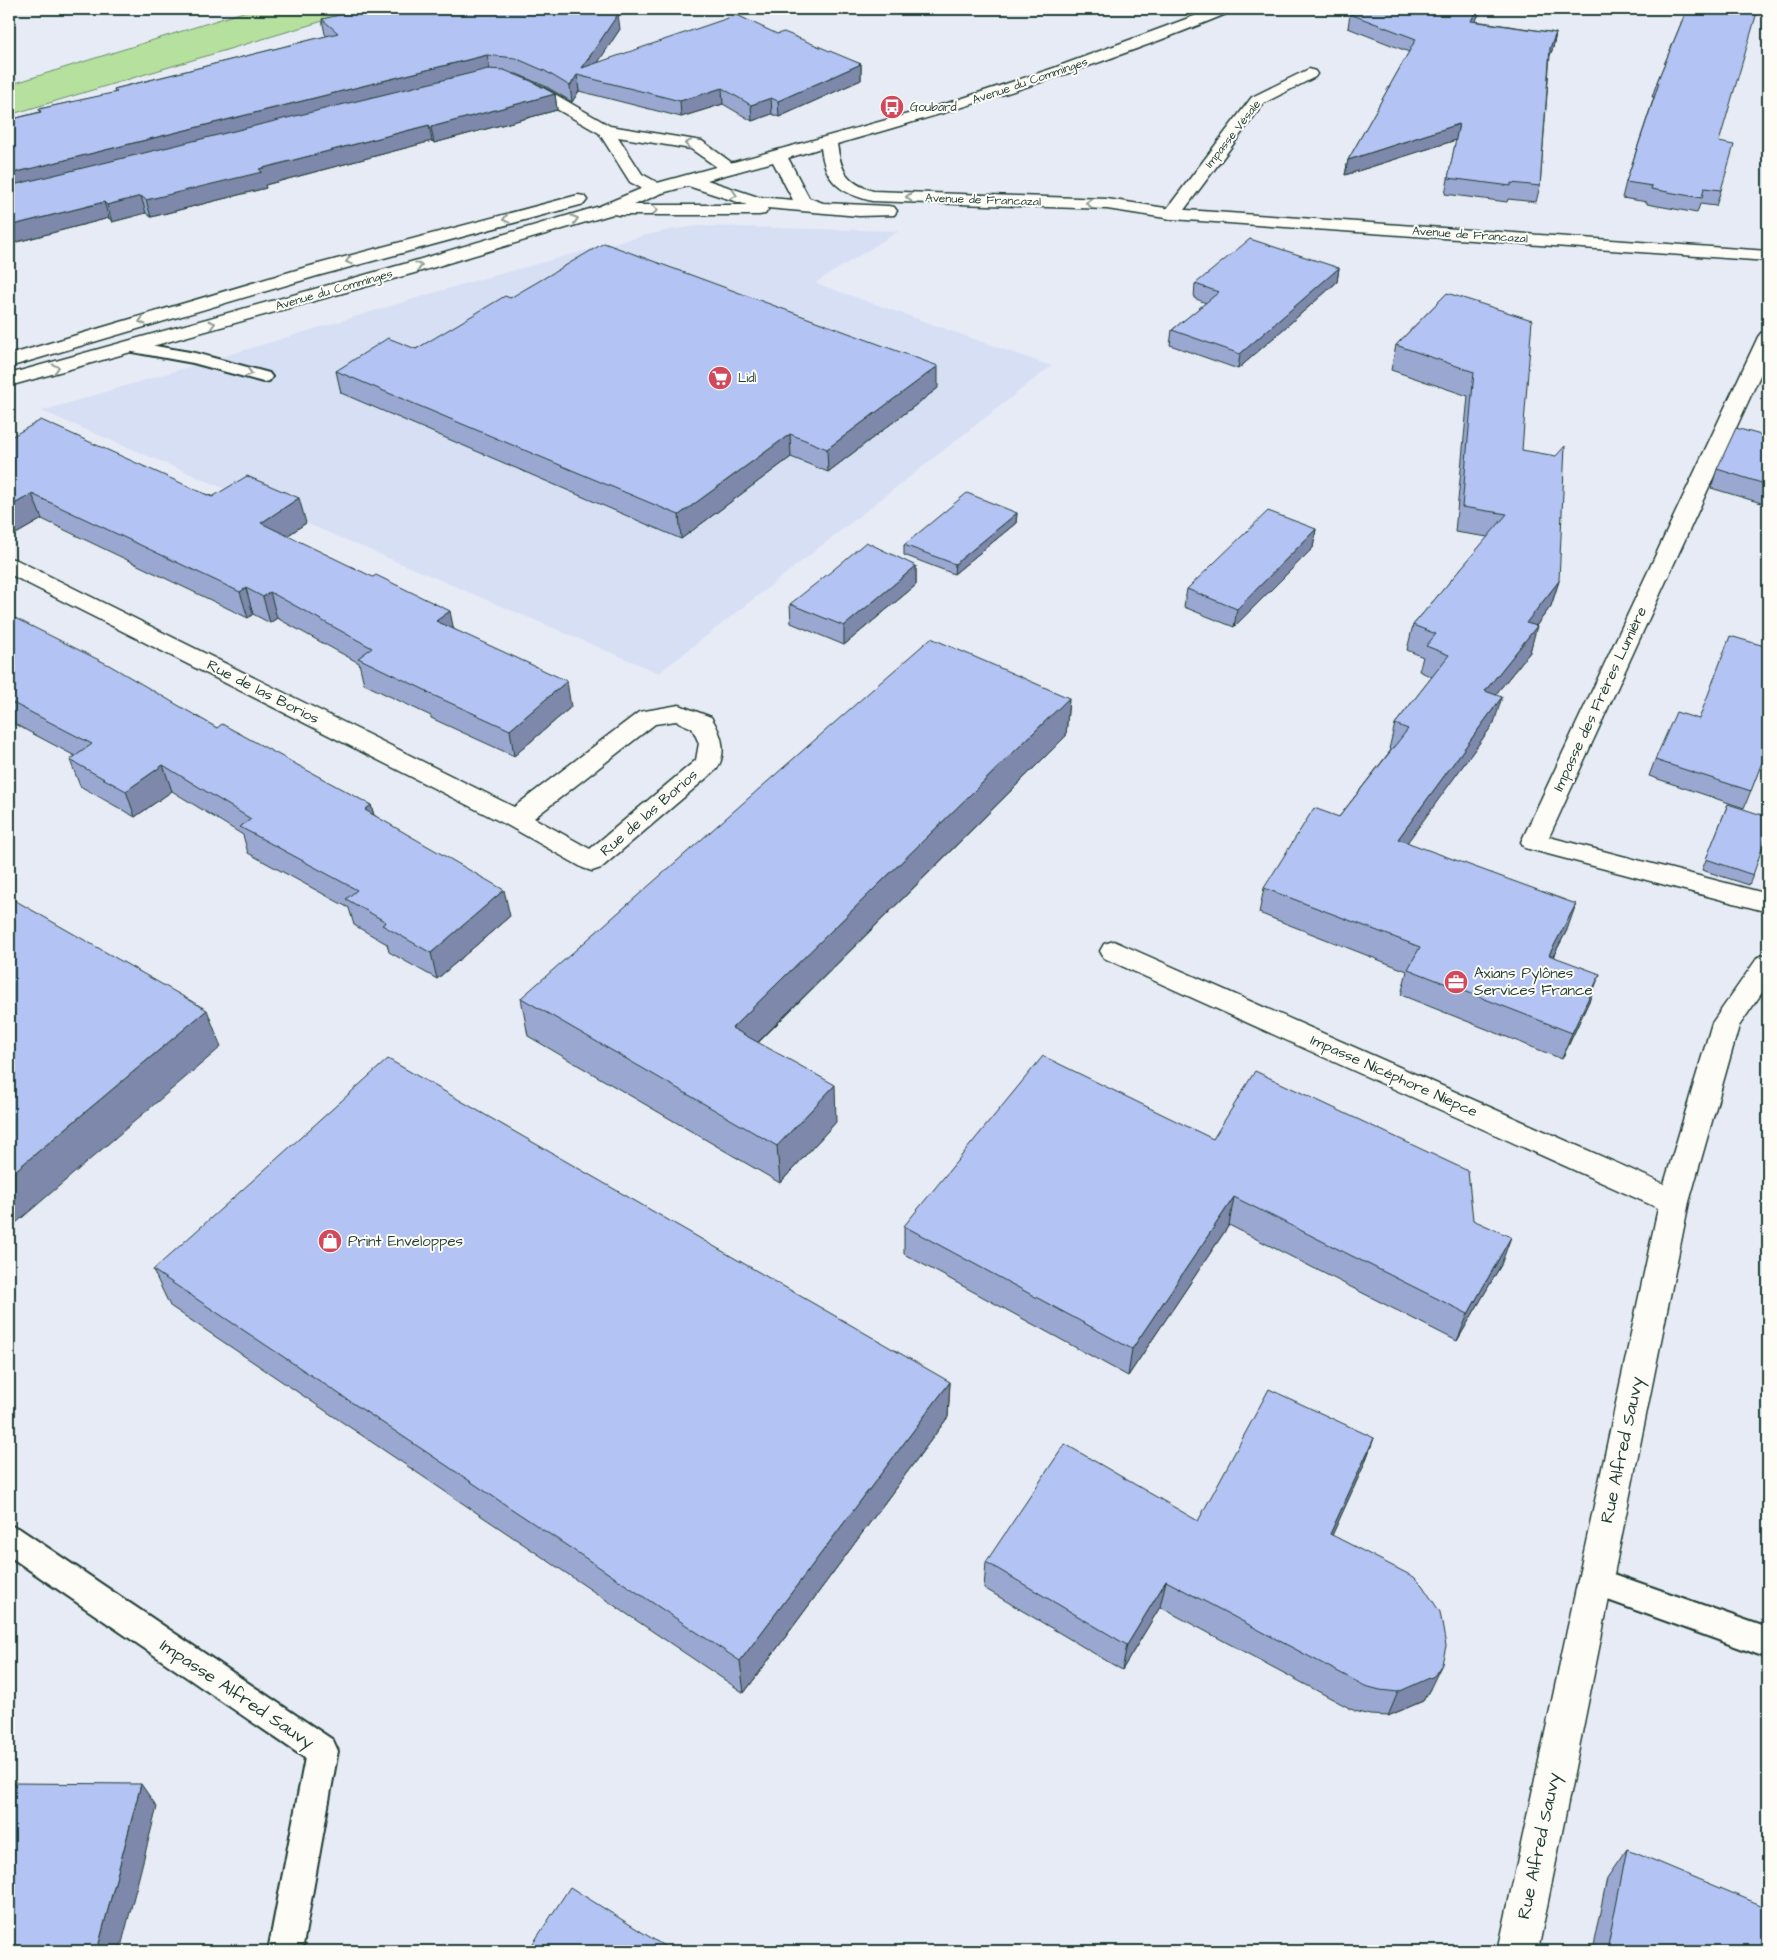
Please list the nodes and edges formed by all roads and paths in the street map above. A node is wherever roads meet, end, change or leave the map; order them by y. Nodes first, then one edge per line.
1 (1226, 9) edge
2 (1309, 74) dead end
3 (510, 79) edge
4 (605, 130) junction
5 (828, 141) junction
6 (778, 155) junction
7 (730, 168) junction
8 (688, 180) junction
9 (656, 189) junction
10 (822, 208) junction
11 (606, 210) junction
12 (1172, 214) junction
13 (1768, 256) edge
14 (1768, 337) edge
15 (133, 346) junction
16 (9, 361) edge
17 (263, 378) dead end
18 (9, 380) edge
19 (9, 565) edge
20 (516, 819) junction
21 (1768, 903) edge
22 (1114, 951) dead end
23 (1768, 964) edge
24 (1674, 1202) junction
25 (9, 1540) edge
26 (1594, 1581) junction
27 (1768, 1643) edge
28 (285, 1951) edge
29 (1518, 1951) edge

1 - 5 street, Avenue du Comminges
2 - 12 street, Impasse Vésale
3 - 4 street
7 -> 4 street
4 - 9 street
5 - 6 street, Avenue du Comminges
12 -> 5 street, Avenue de Francazal
6 - 7 street, Avenue du Comminges
6 - 10 street, Avenue de Francazal
7 - 8 street, Avenue du Comminges
8 - 9 street, Avenue du Comminges
8 -> 10 street, Avenue de Francazal
9 - 11 street, Avenue du Comminges
9 -> 16 street, Avenue du Comminges
11 -> 10 street, Avenue de Francazal
10 - 12 street, Avenue de Francazal
15 -> 11 street, Avenue du Comminges
12 - 13 street, Avenue de Francazal
14 - 21 street, Impasse des Frères Lumière
15 -> 17 lane
18 -> 15 street, Avenue du Comminges
19 - 20 street, Rue de las Borios
20 - 20 street, Rue de las Borios
22 - 24 street, Impasse Nicéphore Niepce
23 - 24 street, Rue Alfred Sauvy
24 - 26 street, Rue Alfred Sauvy
25 - 28 lane, Impasse Alfred Sauvy
26 - 27 lane
26 - 29 street, Rue Alfred Sauvy

